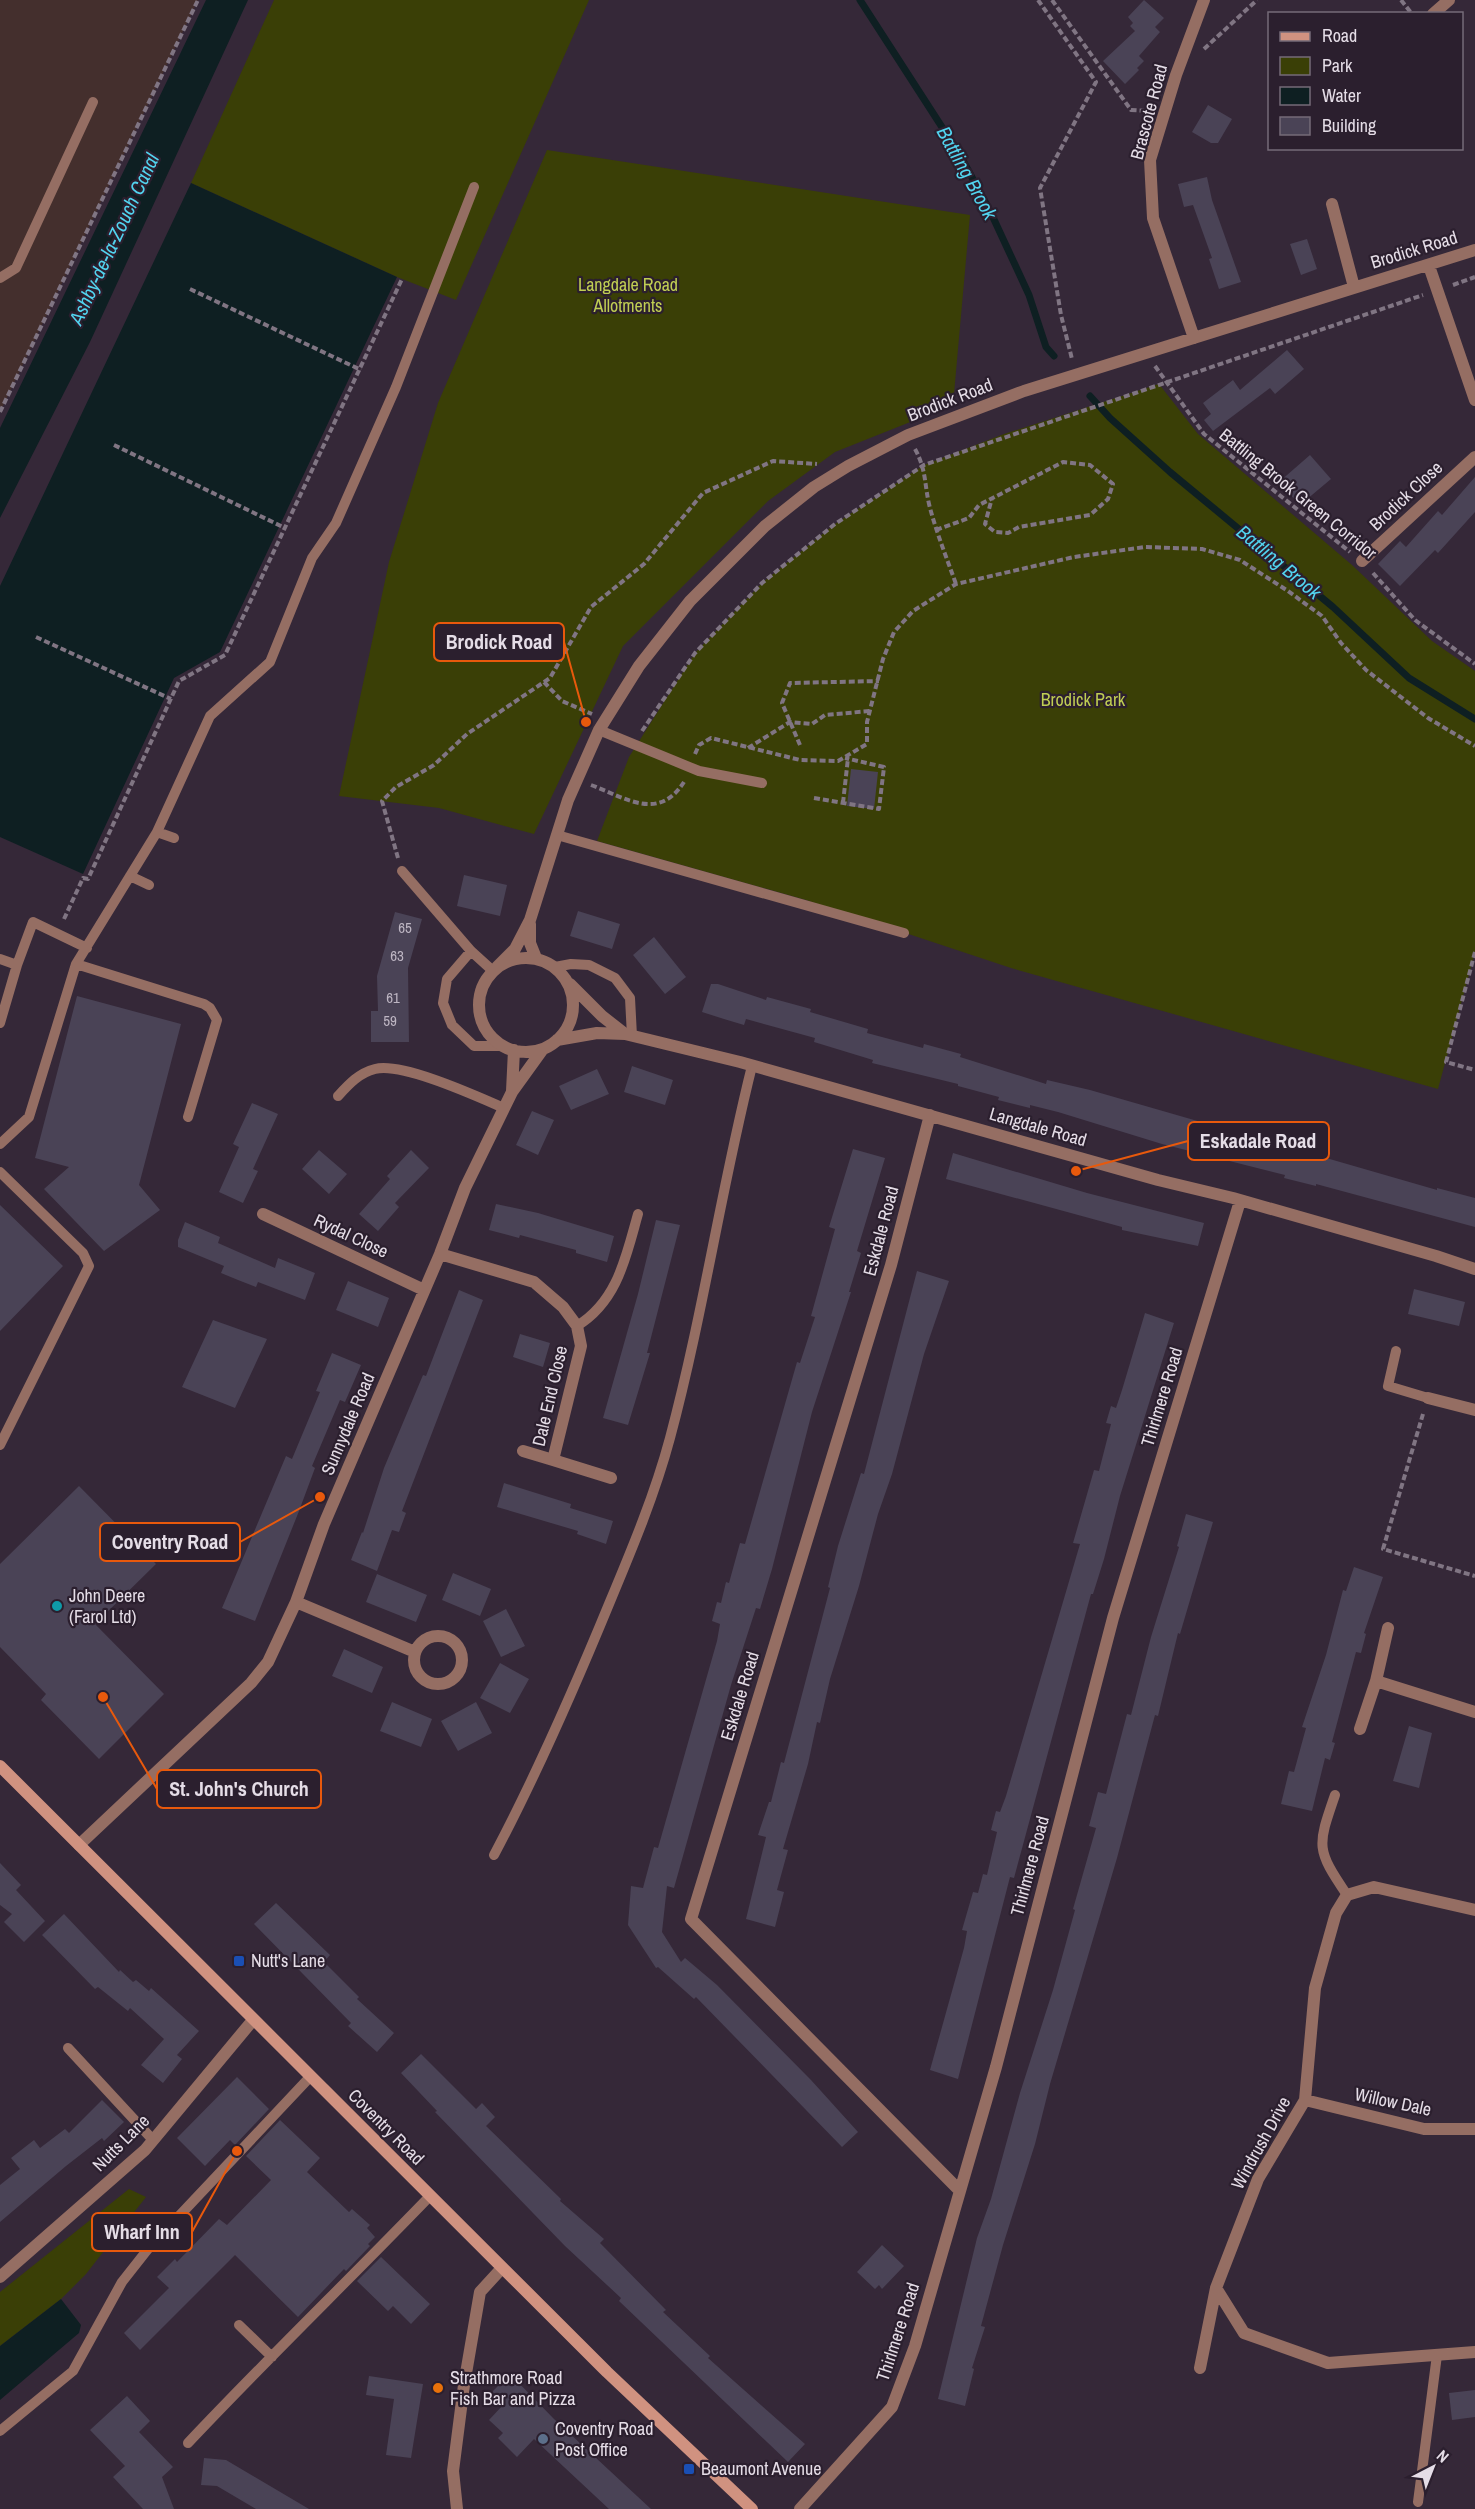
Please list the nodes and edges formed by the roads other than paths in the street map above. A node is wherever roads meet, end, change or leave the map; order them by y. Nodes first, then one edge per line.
1 (1204, 0) edge
2 (1449, 0) edge
3 (1435, 12) edge
4 (93, 102) dead end
5 (474, 187) dead end
6 (1332, 204) dead end
7 (1475, 250) edge
8 (1429, 266) junction
9 (0, 278) edge
10 (1354, 287) junction
11 (1194, 338) junction
12 (1475, 400) edge
13 (1475, 457) edge
14 (1362, 561) road end
15 (603, 725) junction
16 (762, 783) dead end
17 (157, 832) junction
18 (557, 835) junction
19 (174, 838) dead end
20 (402, 871) road end
21 (130, 876) junction
22 (149, 885) dead end
23 (530, 920) junction
24 (904, 933) dead end
25 (87, 948) junction
26 (471, 951) junction
27 (536, 958) junction
28 (0, 959) edge
29 (76, 964) junction
30 (17, 966) junction
31 (555, 967) junction
32 (495, 969) junction
33 (567, 981) junction
34 (0, 1023) edge
35 (628, 1035) junction
36 (557, 1041) junction
37 (508, 1048) junction
38 (543, 1049) junction
39 (752, 1066) junction
40 (512, 1092) junction
41 (338, 1096) dead end
42 (504, 1108) junction
43 (930, 1115) junction
44 (188, 1117) dead end
45 (0, 1144) edge
46 (0, 1172) edge
47 (1240, 1201) junction
48 (263, 1214) dead end
49 (638, 1214) dead end
50 (440, 1254) junction
51 (1475, 1269) edge
52 (424, 1290) junction
53 (577, 1326) junction
54 (1396, 1351) dead end
55 (1428, 1398) joint
56 (1475, 1410) edge
57 (0, 1445) edge
58 (524, 1451) dead end
59 (553, 1460) junction
60 (611, 1478) dead end
61 (296, 1602) junction
62 (1388, 1628) dead end
63 (415, 1652) junction
64 (1376, 1682) junction
65 (1475, 1712) edge
66 (1360, 1729) dead end
67 (0, 1766) edge
68 (1335, 1795) dead end
69 (79, 1845) junction
70 (494, 1855) dead end
71 (1347, 1895) junction
72 (1475, 1910) edge
73 (253, 2020) junction
74 (68, 2048) dead end
75 (310, 2077) junction
76 (1305, 2100) junction
77 (1475, 2129) edge
78 (153, 2140) junction
79 (960, 2191) junction
80 (430, 2196) junction
81 (502, 2268) junction
82 (0, 2277) edge
83 (1216, 2288) junction
84 (239, 2325) dead end
85 (1475, 2352) edge
86 (1437, 2355) junction
87 (272, 2357) junction
88 (1200, 2368) dead end
89 (0, 2432) edge
90 (188, 2444) dead end
91 (1418, 2502) dead end
92 (457, 2509) edge
93 (752, 2509) edge
94 (800, 2509) edge

1 - 11 street, Brascote Road
2 - 3 street
4 - 9 lane
5 - 17 lane
6 - 10 street
7 - 8 street, Brodick Road
8 - 10 street, Brodick Road
8 - 12 street
10 - 11 street, Brodick Road
11 - 15 street, Brodick Road
13 - 14 street, Brodick Close
15 - 16 lane
15 - 18 street, Brodick Road
17 - 19 lane
17 - 21 lane
18 - 23 street, Brodick Road
18 - 24 lane
20 - 26 lane
21 - 22 lane
21 - 25 lane
23 - 27 street, Brodick Road
23 - 32 street, Brodick Road
25 - 29 lane
25 - 30 lane
26 - 32 lane
26 - 37 lane
27 - 31 street
27 - 32 street
28 - 30 lane
29 - 44 lane
29 - 45 lane
30 - 34 lane
31 - 33 street
31 - 35 lane
32 - 37 street
33 - 35 street, Langdale Road
33 - 36 street
35 - 36 street, Langdale Road
35 - 39 street, Langdale Road
36 - 38 street
37 - 38 street
37 - 40 street, Sunnydale Road
38 - 40 street, Sunnydale Road
39 - 43 street, Langdale Road
39 - 70 lane
40 - 42 street, Sunnydale Road
41 - 42 lane
42 - 50 street, Sunnydale Road
43 - 47 street, Langdale Road
43 - 79 street, Eskdale Road
46 - 57 lane
47 - 51 street, Langdale Road
47 - 79 street, Thirlmere Road
48 - 52 street, Rydal Close
49 - 53 lane
50 - 52 street, Sunnydale Road
50 - 53 street, Dale End Close
52 - 61 street, Sunnydale Road
53 - 59 street, Dale End Close
54 - 55 lane
55 - 56 street
58 - 59 street, Dale End Close
59 - 60 street
61 - 63 street
61 - 69 street, Sunnydale Road
62 - 64 street
63 - 63 street
64 - 65 street
64 - 66 street
67 - 69 main road, Coventry Road
68 - 71 lane
69 - 73 main road, Coventry Road
71 - 72 street
71 - 76 street, Windrush Drive
73 - 75 main road, Coventry Road
73 - 78 street, Nutts Lane
74 - 78 lane
75 - 80 main road, Coventry Road
75 - 89 lane
76 - 77 street, Willow Dale
76 - 83 street, Windrush Drive
78 - 82 street, Nutts Lane
79 - 94 street, Thirlmere Road
80 - 81 main road, Coventry Road
80 - 87 lane
81 - 92 street
81 - 93 main road, Coventry Road
83 - 86 street
83 - 88 street, Windrush Drive
84 - 87 lane
85 - 86 street
86 - 91 lane
87 - 90 lane

